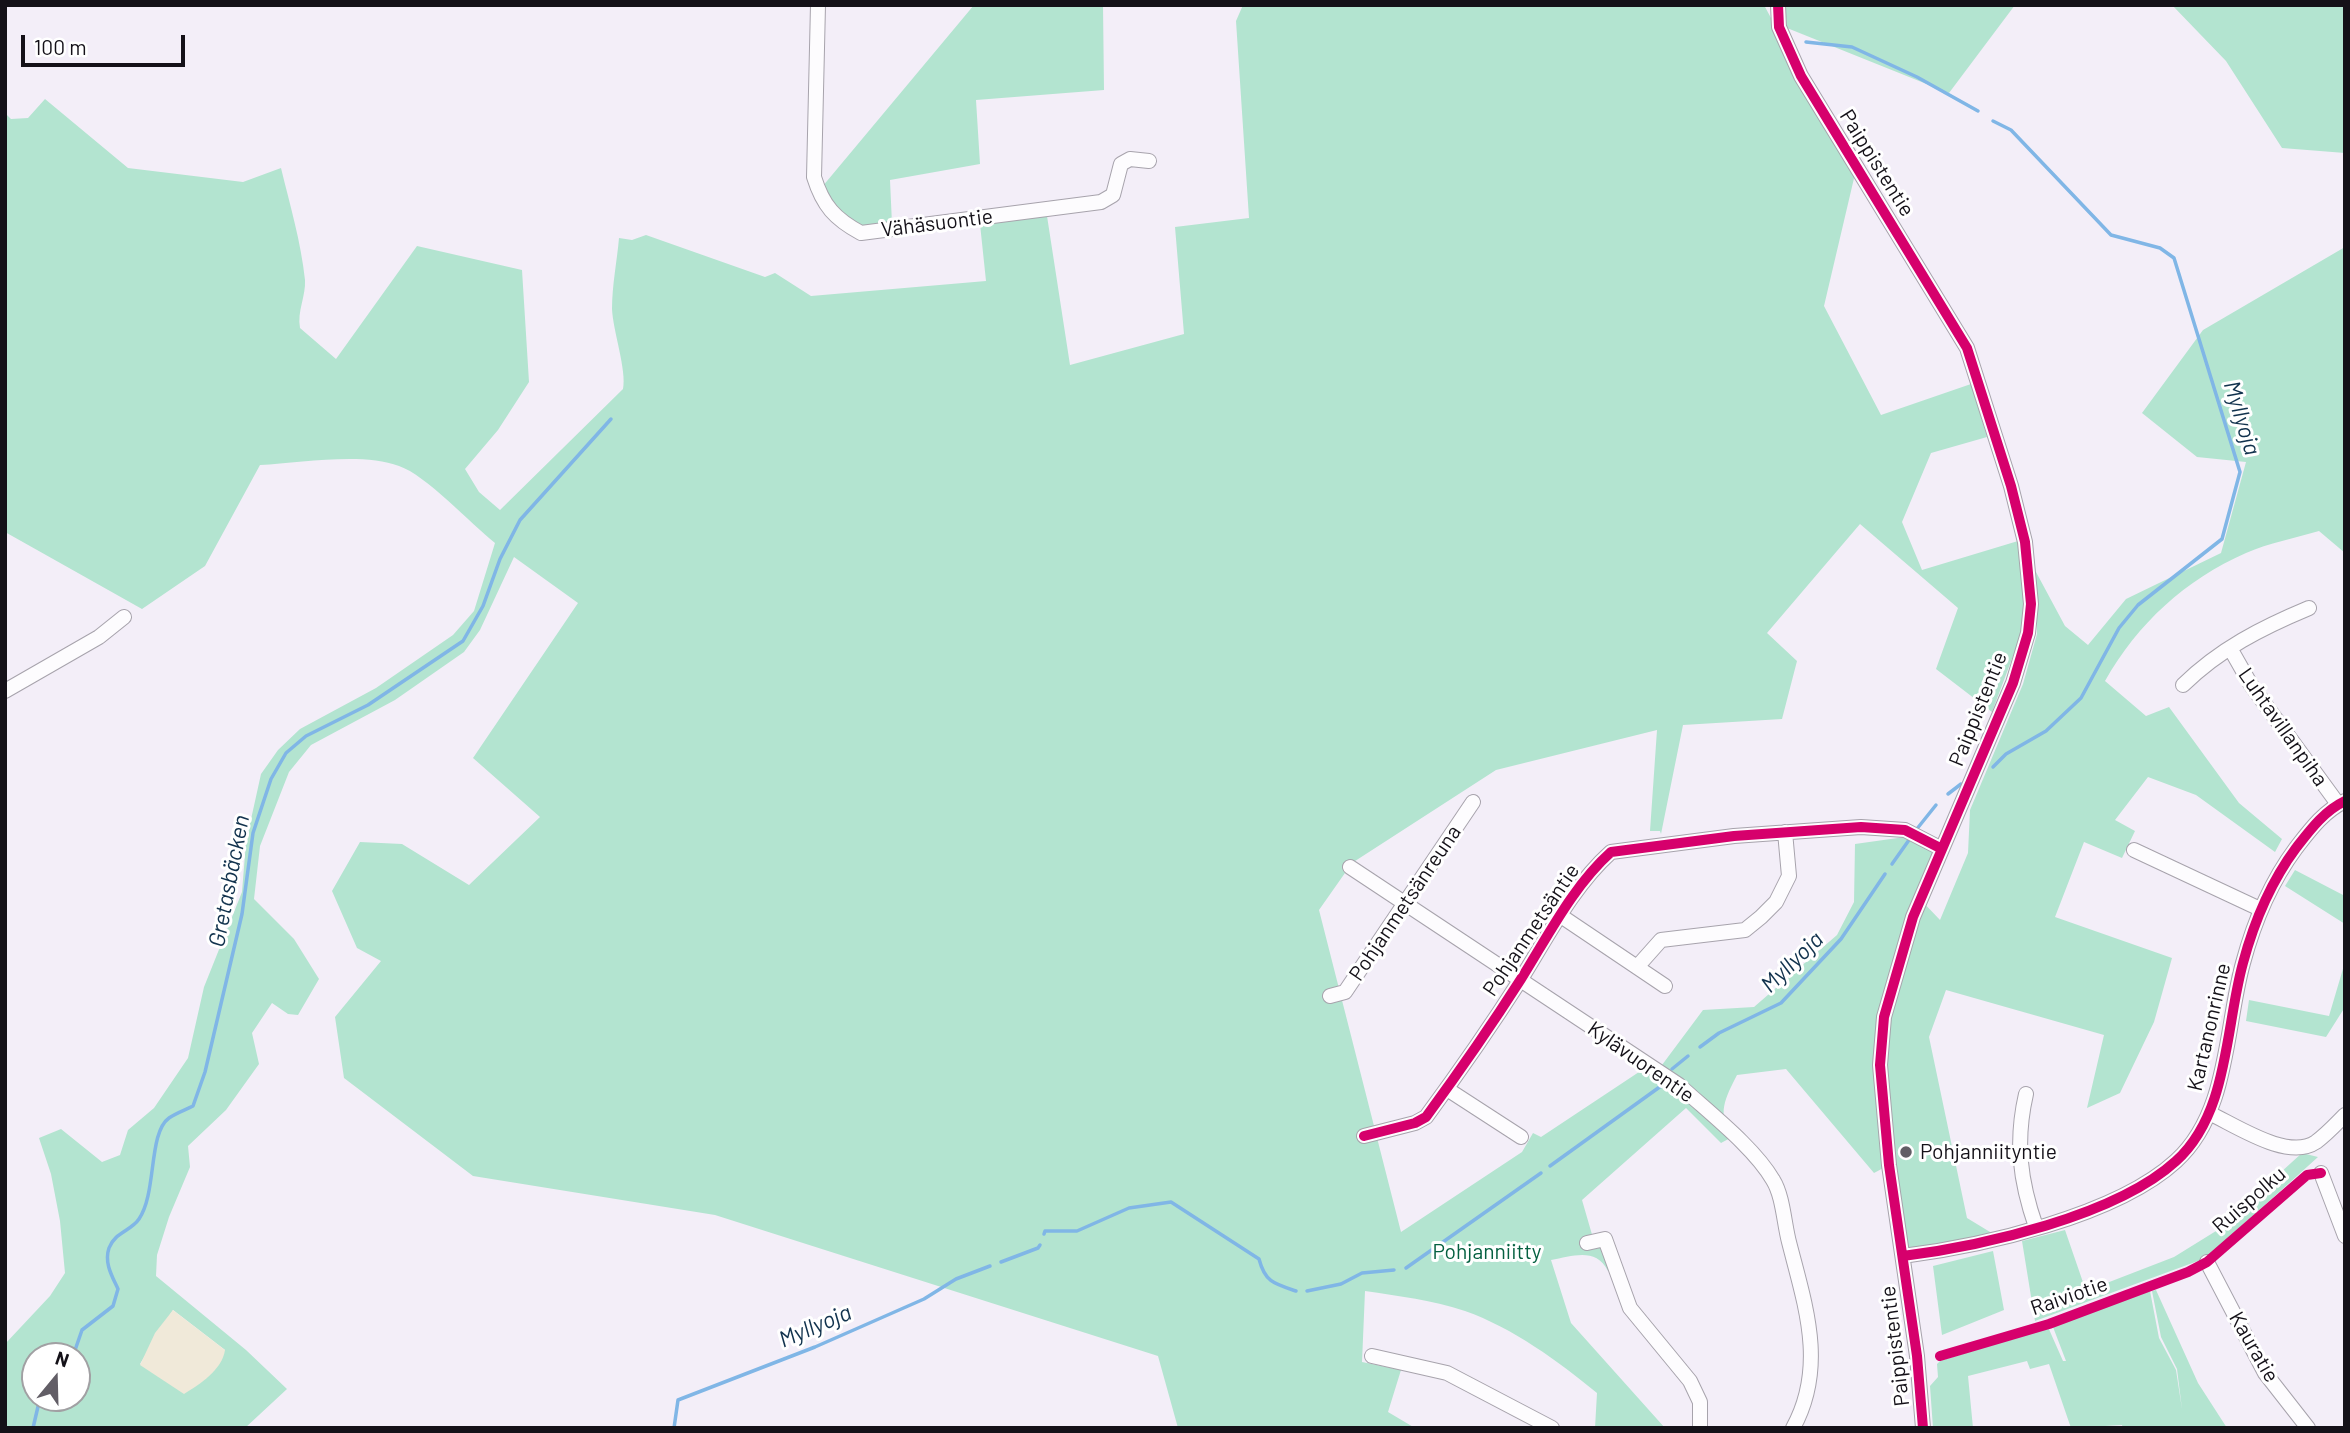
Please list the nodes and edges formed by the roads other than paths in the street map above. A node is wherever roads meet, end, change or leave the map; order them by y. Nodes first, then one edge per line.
1 (818, 5) edge
2 (1778, 5) edge
3 (1149, 161) dead end
4 (2309, 608) dead end
5 (124, 617) dead end
6 (2230, 648) junction
7 (2183, 685) dead end
8 (5, 691) edge
9 (1474, 802) dead end
10 (2341, 802) edge
11 (1785, 832) junction
12 (1942, 849) junction
13 (2134, 850) dead end
14 (1350, 867) dead end
15 (1405, 903) junction
16 (2260, 909) junction
17 (1561, 916) junction
18 (1637, 967) junction
19 (1520, 981) junction
20 (1665, 986) dead end
21 (1330, 996) dead end
22 (1447, 1088) junction
23 (2026, 1094) dead end
24 (2209, 1113) junction
25 (2345, 1115) edge
26 (1364, 1136) dead end
27 (1521, 1137) dead end
28 (2321, 1173) dead end
29 (2036, 1227) junction
30 (2345, 1236) edge
31 (1587, 1243) dead end
32 (1903, 1256) junction
33 (2207, 1262) dead end
34 (1372, 1356) dead end
35 (1552, 1428) edge
36 (1700, 1428) edge
37 (1793, 1428) edge
38 (1923, 1428) edge
39 (2308, 1428) edge

1 - 3 street, Vähäsuontie
2 - 12 street, Paippistentie
4 - 6 street, Luhtavillanpiha
5 - 8 street
6 - 7 street, Luhtavillanpiha
6 - 10 street, Luhtavillanpiha
9 - 15 street, Pohjanmetsänreuna
10 - 16 street, Kartanonrinne
11 - 12 street, Pohjanmetsäntie
11 - 17 street, Pohjanmetsäntie
11 - 18 street
12 - 32 street, Paippistentie
13 - 16 street
14 - 15 street, Kylävuorentie
15 - 19 street, Kylävuorentie
15 - 21 street, Pohjanmetsänreuna
16 - 24 street, Kartanonrinne
17 - 18 street
17 - 19 street, Pohjanmetsäntie
18 - 20 street
19 - 22 street, Pohjanmetsäntie
19 - 37 street, Kylävuorentie
22 - 26 street, Pohjanmetsäntie
22 - 27 street
23 - 29 street
24 - 25 street
24 - 29 street, Kartanonrinne
28 - 30 street
29 - 32 street, Kartanonrinne
31 - 36 street
32 - 38 street, Paippistentie
33 - 39 street, Kauratie
34 - 35 street

